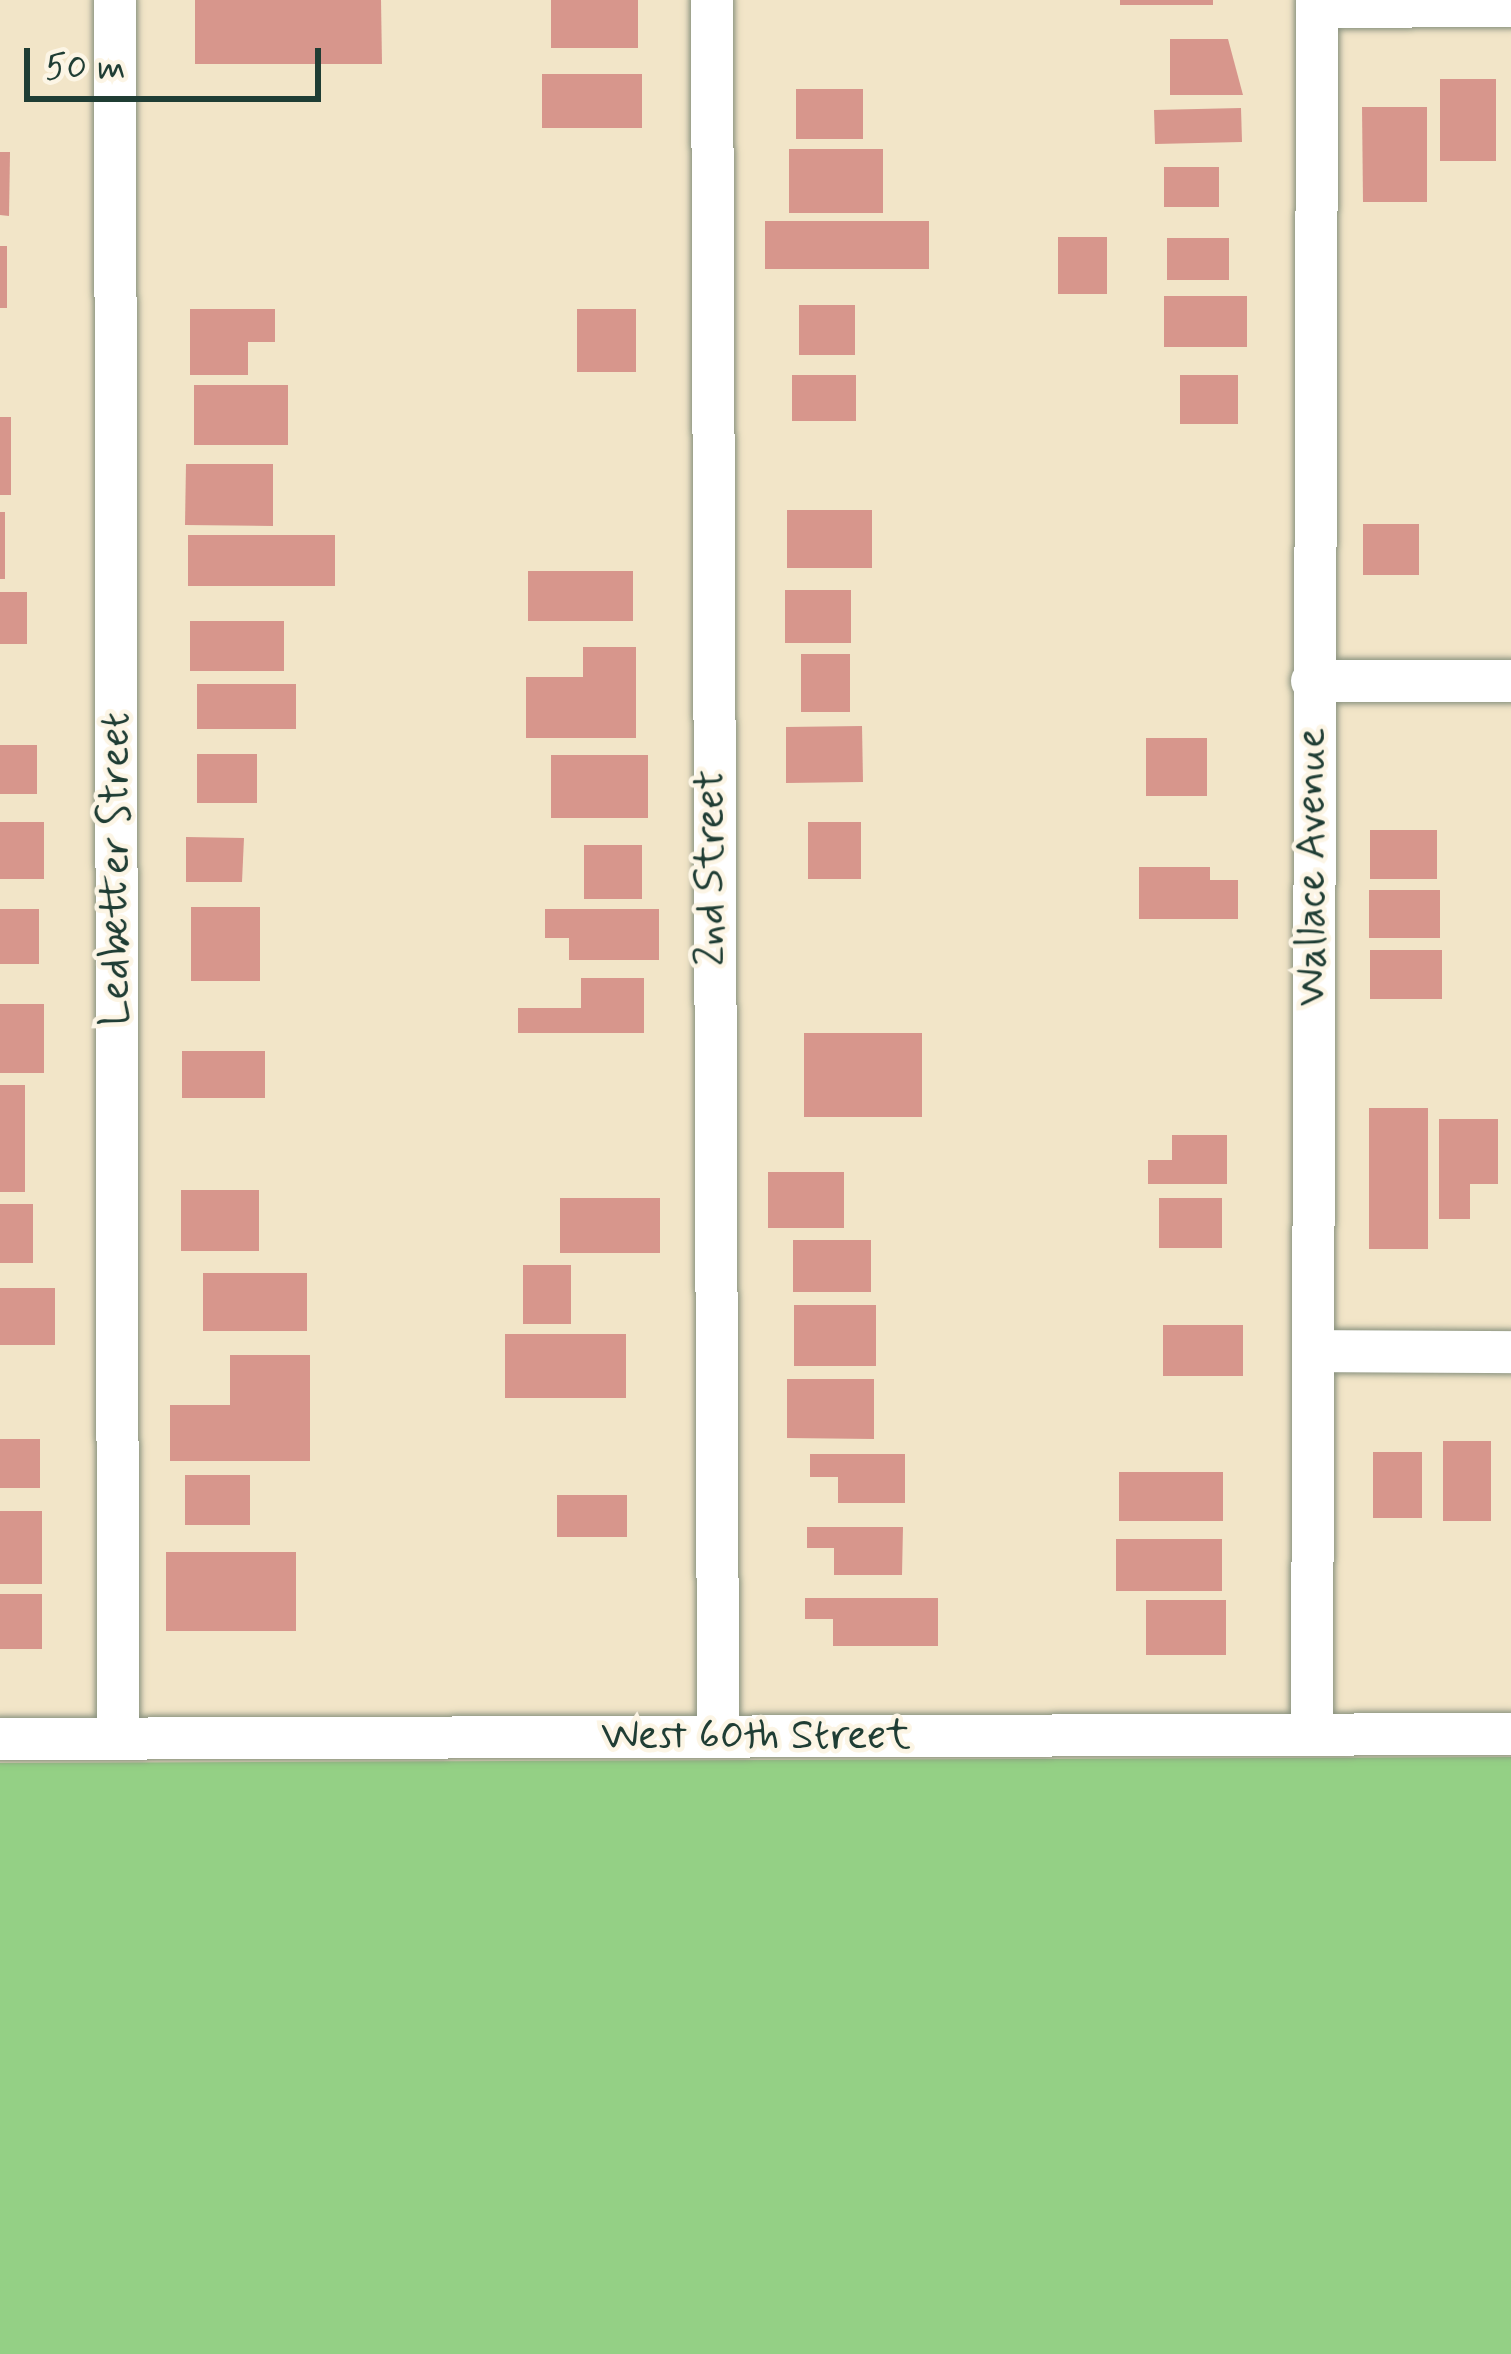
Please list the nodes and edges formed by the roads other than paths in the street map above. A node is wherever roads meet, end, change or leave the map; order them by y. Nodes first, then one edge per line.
1 (116, 0) edge
2 (712, 0) edge
3 (1317, 3) edge
4 (1511, 6) edge
5 (1312, 681) junction
6 (1511, 681) edge
7 (1316, 1351) junction
8 (1511, 1352) edge
9 (1511, 1734) edge
10 (1312, 1735) junction
11 (718, 1737) junction
12 (0, 1739) edge
13 (118, 1739) junction

1 - 13 street, Ledbetter Street
2 - 11 street, 2nd Street
3 - 4 street
3 - 5 street, Wallace Avenue
5 - 6 street
5 - 7 street, Wallace Avenue
7 - 8 street
7 - 10 street, Wallace Avenue
9 - 10 street, West 60th Street
10 - 11 street, West 60th Street
11 - 13 street, West 60th Street
12 - 13 street, West 60th Street

